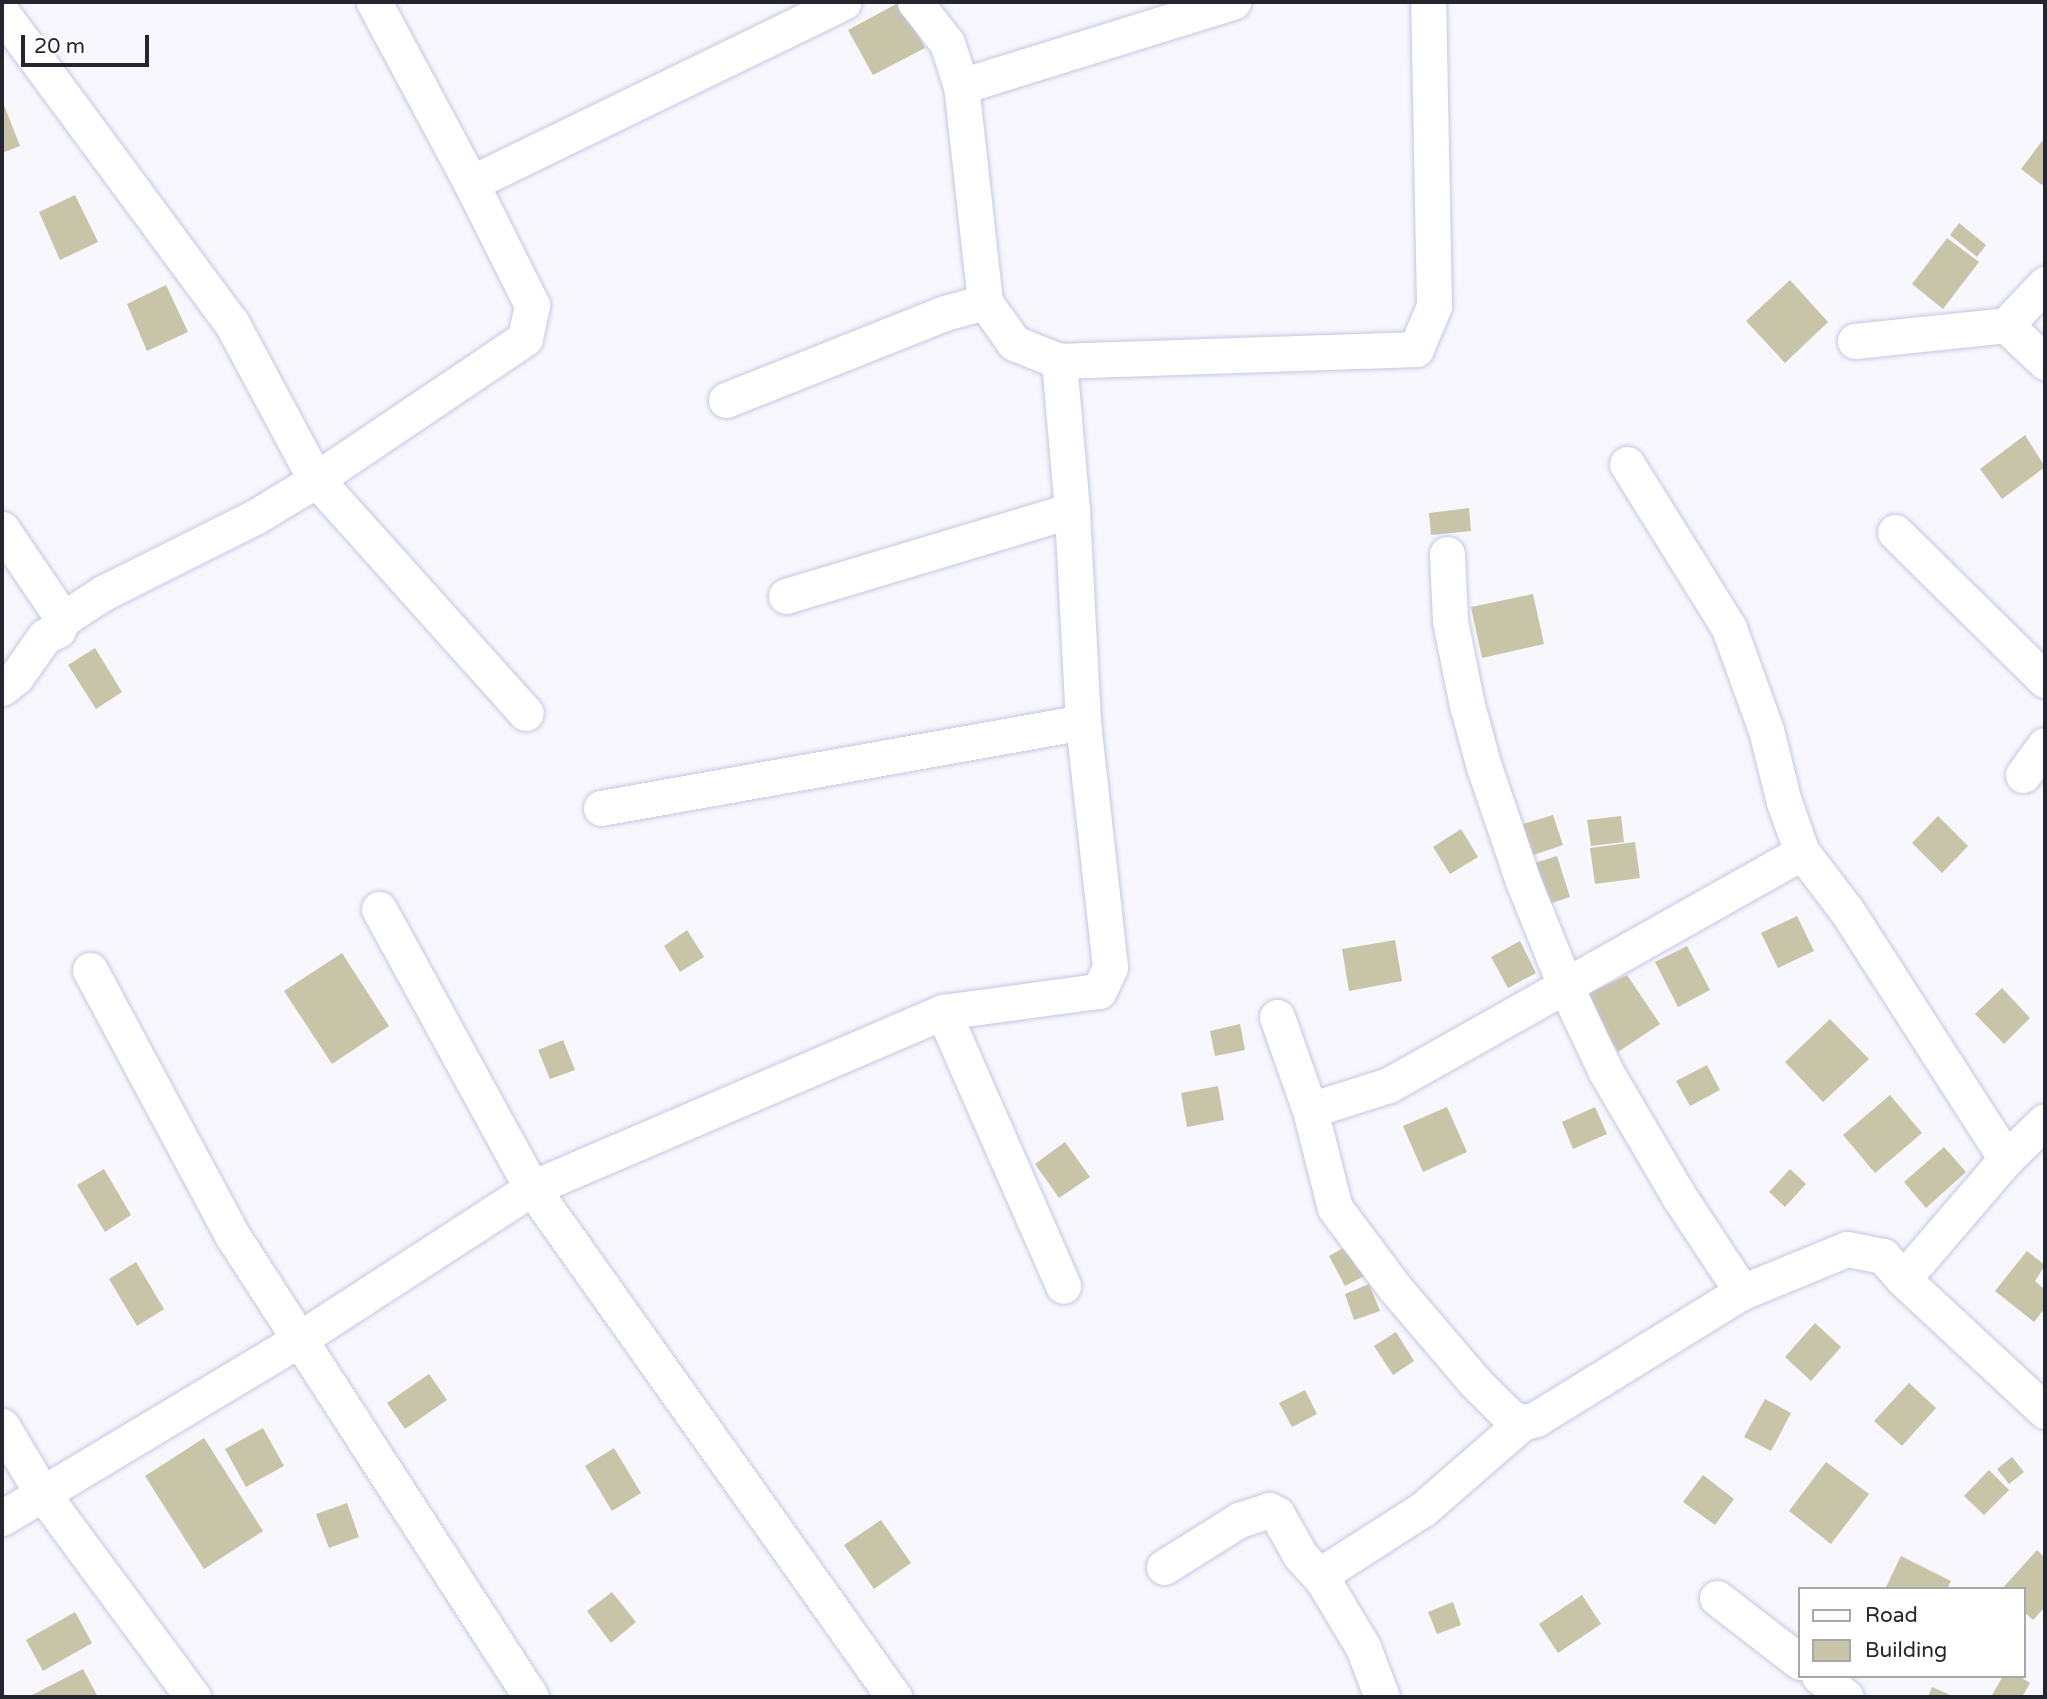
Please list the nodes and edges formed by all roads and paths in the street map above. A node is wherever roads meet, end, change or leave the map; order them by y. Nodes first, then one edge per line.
1 (374, 2) edge
2 (843, 2) edge
3 (915, 2) edge
4 (1233, 2) edge
5 (1428, 2) edge
6 (2, 13) edge
7 (961, 86) junction
8 (471, 183) junction
9 (2045, 284) edge
10 (985, 302) junction
11 (2006, 325) junction
12 (1855, 341) dead end
13 (1059, 361) junction
14 (2045, 362) edge
15 (726, 400) dead end
16 (1628, 464) dead end
17 (314, 477) junction
18 (1072, 510) junction
19 (2, 529) edge
20 (1895, 533) dead end
21 (1447, 554) dead end
22 (786, 596) dead end
23 (63, 619) junction
24 (2045, 680) edge
25 (2, 688) edge
26 (526, 713) dead end
27 (1083, 722) junction
28 (2045, 746) edge
29 (2023, 775) dead end
30 (601, 808) dead end
31 (1802, 852) junction
32 (379, 909) dead end
33 (90, 970) dead end
34 (1565, 985) junction
35 (943, 1012) junction
36 (1277, 1017) dead end
37 (1310, 1110) junction
38 (2045, 1121) edge
39 (2006, 1159) junction
40 (533, 1188) junction
41 (1903, 1279) junction
42 (1063, 1286) dead end
43 (1742, 1292) junction
44 (298, 1340) junction
45 (2045, 1411) edge
46 (1522, 1423) junction
47 (2, 1426) edge
48 (42, 1493) junction
49 (2, 1518) edge
50 (1164, 1567) dead end
51 (1324, 1582) junction
52 (1717, 1598) dead end
53 (1798, 1660) edge
54 (1822, 1678) edge
55 (193, 1697) edge
56 (531, 1697) edge
57 (894, 1697) edge
58 (1382, 1697) edge
59 (1846, 1697) edge

1 - 8 street
2 - 8 street
3 - 7 street
4 - 7 street
5 - 13 street
6 - 17 street
7 - 10 street
8 - 17 street
9 - 11 street
10 - 13 street
10 - 15 street
11 - 12 street
11 - 14 street
13 - 18 street
16 - 31 street
17 - 23 street
17 - 26 street
18 - 22 street
18 - 27 street
19 - 23 street
20 - 24 street
21 - 34 street
23 - 25 street
27 - 30 street
27 - 35 street
28 - 29 street
31 - 34 street
31 - 39 street
32 - 40 street
33 - 44 street
34 - 37 street
34 - 43 street
35 - 40 street
35 - 42 street
36 - 37 street
37 - 46 street
38 - 39 street
39 - 41 street
40 - 44 street
40 - 57 street
41 - 43 street
41 - 45 street
43 - 46 street
44 - 48 street
44 - 56 street
46 - 51 street
47 - 48 street
48 - 49 street
48 - 55 street
50 - 51 street
51 - 58 street
52 - 53 street
54 - 59 street

